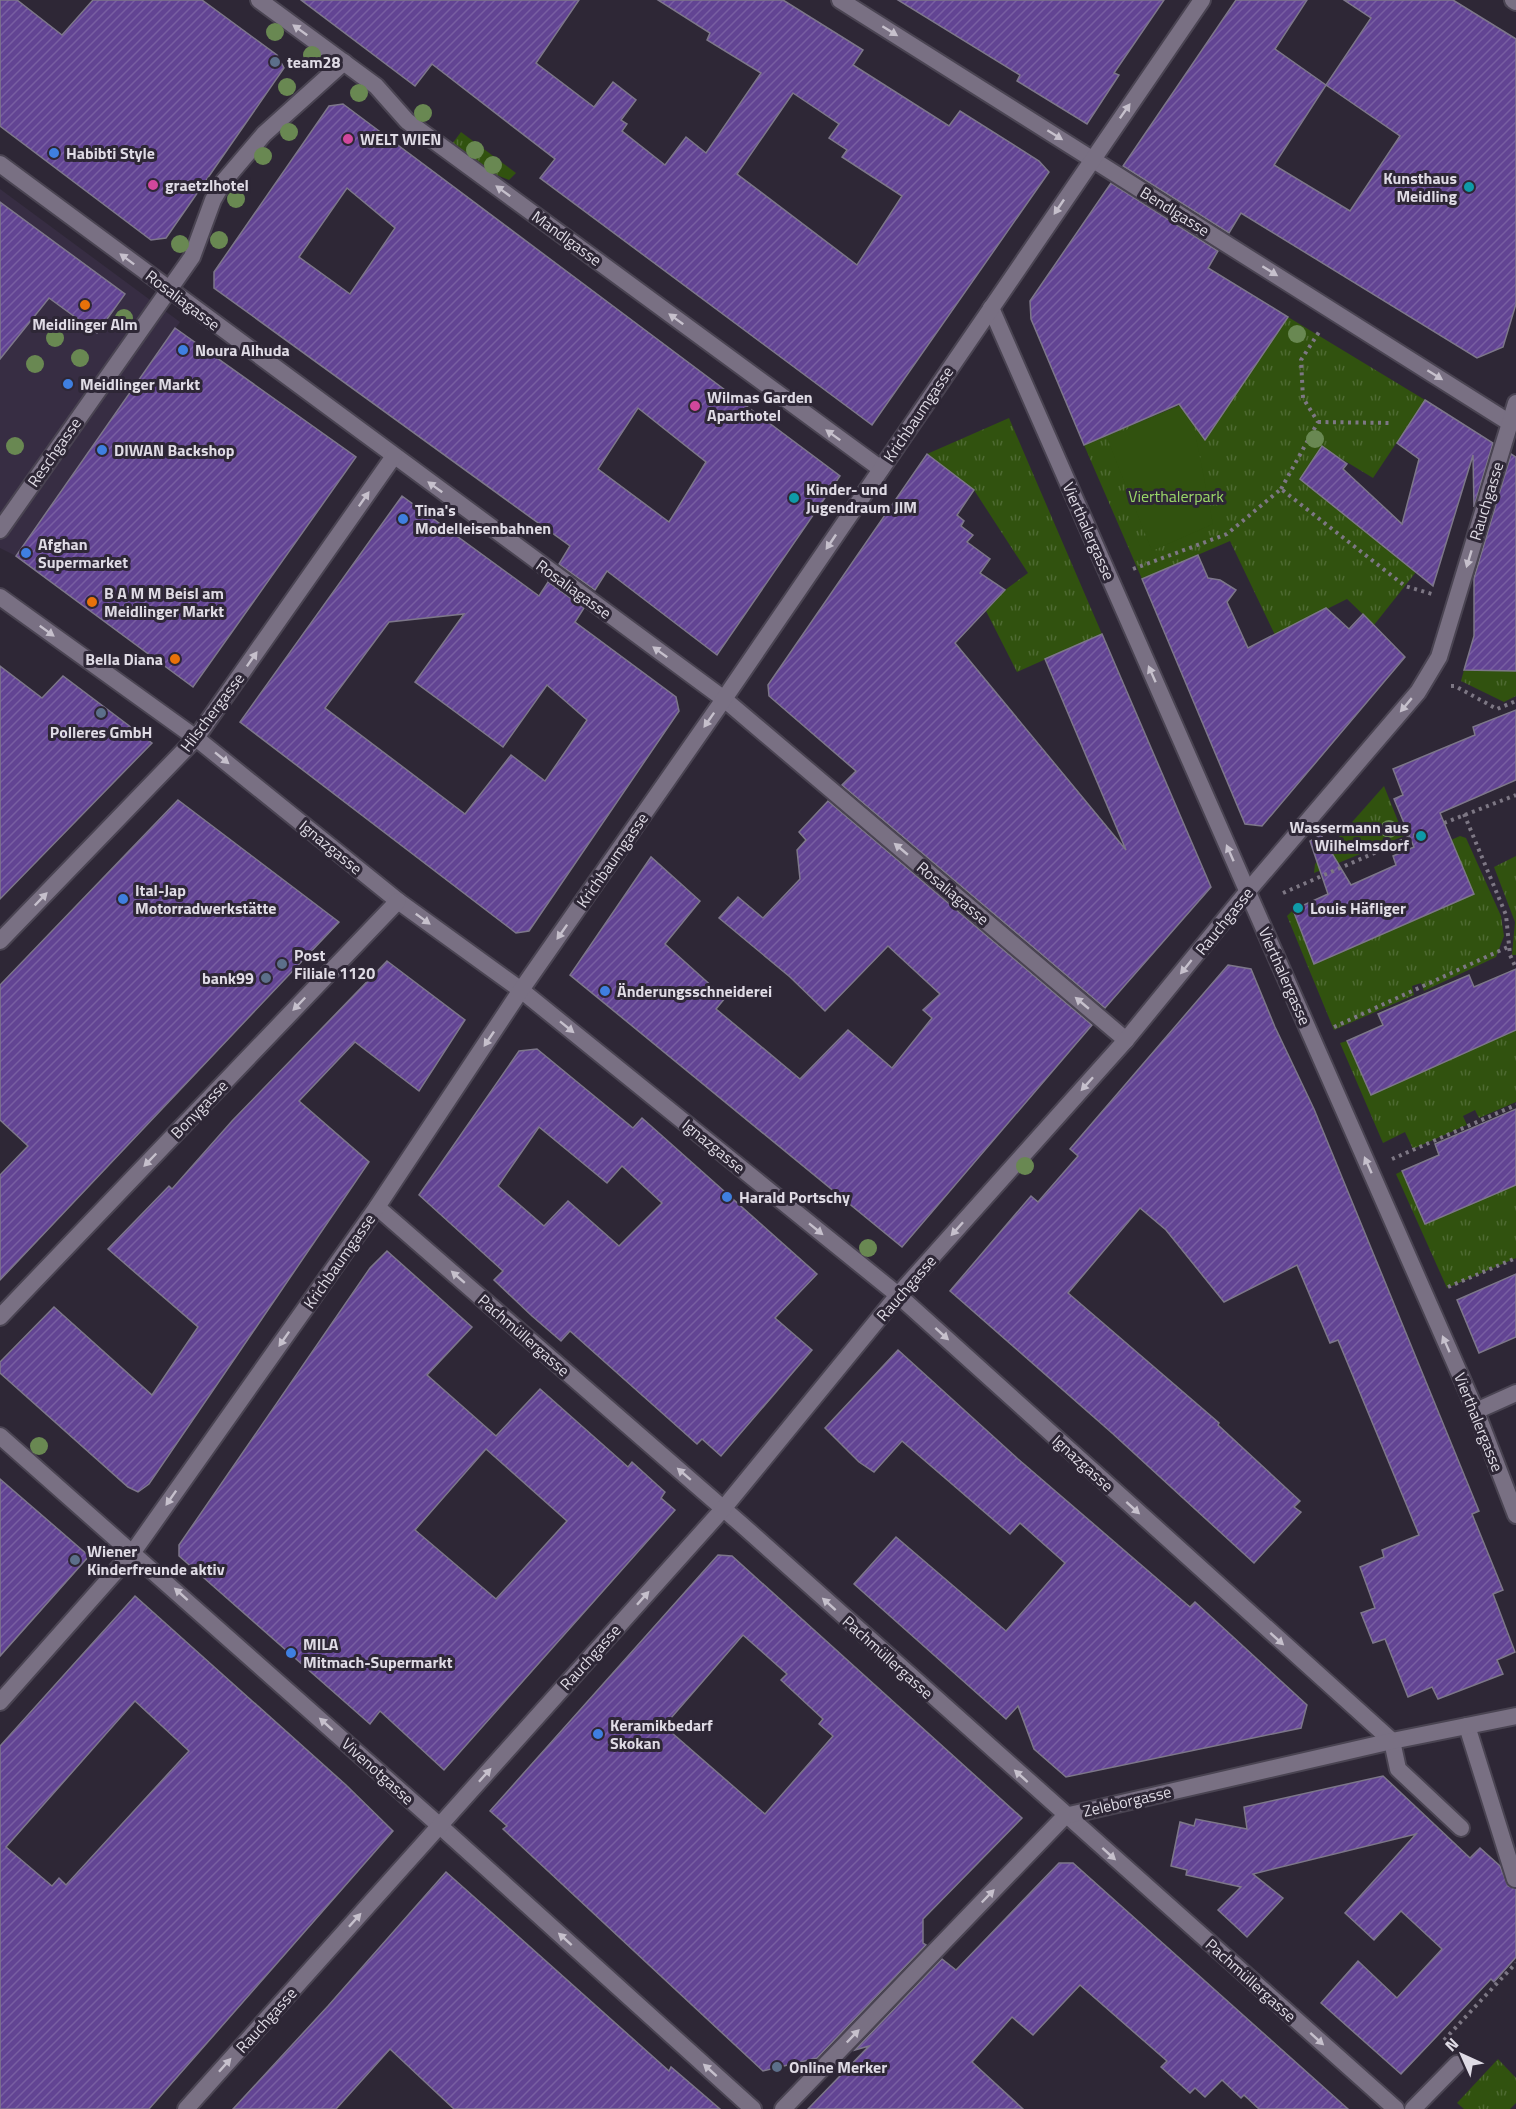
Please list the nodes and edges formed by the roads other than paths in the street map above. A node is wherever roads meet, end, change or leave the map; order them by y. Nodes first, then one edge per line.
1 (259, 0) edge
2 (840, 0) edge
3 (1202, 0) edge
4 (344, 62) junction
5 (1092, 159) junction
6 (0, 164) edge
7 (168, 290) junction
8 (991, 308) junction
9 (1516, 403) edge
10 (1510, 423) junction
11 (394, 456) junction
12 (880, 470) junction
13 (0, 530) edge
14 (0, 597) edge
15 (724, 699) junction
16 (196, 738) junction
17 (1247, 892) junction
18 (398, 901) junction
19 (0, 941) edge
20 (521, 990) junction
21 (1126, 1040) junction
22 (377, 1207) junction
23 (898, 1295) junction
24 (0, 1317) edge
25 (1516, 1393) edge
26 (1476, 1411) junction
27 (0, 1436) edge
28 (723, 1509) junction
29 (1516, 1515) edge
30 (133, 1552) junction
31 (0, 1702) edge
32 (1516, 1716) edge
33 (1467, 1726) junction
34 (1392, 1741) junction
35 (1065, 1816) junction
36 (440, 1826) junction
37 (1461, 1828) dead end
38 (1515, 1879) edge
39 (1457, 2064) road end
40 (186, 2109) edge
41 (753, 2109) edge
42 (783, 2109) edge
43 (1396, 2109) edge
44 (1413, 2109) edge

4 -> 1 street, Mandlgasse
2 -> 5 street, Bendlgasse
5 -> 3 street, Krichbaumgasse
4 - 7 street, Reschgasse
12 -> 4 street, Mandlgasse
5 -> 8 street, Krichbaumgasse
5 -> 10 street, Bendlgasse
7 -> 6 street, Rosaliagasse
7 - 11 street, Rosaliagasse
7 - 13 street, Reschgasse
8 - 12 street, Krichbaumgasse
17 -> 8 street, Vierthalergasse
9 - 10 street, Rauchgasse
10 -> 17 street, Rauchgasse
15 -> 11 street, Rosaliagasse
16 -> 11 street, Hilschergasse
12 -> 15 street, Krichbaumgasse
14 -> 16 street, Ignazgasse
15 -> 20 street, Krichbaumgasse
21 -> 15 street, Rosaliagasse
16 -> 18 street, Ignazgasse
19 -> 16 street, Hilschergasse
17 -> 21 street, Rauchgasse
26 -> 17 street, Vierthalergasse
18 -> 20 street, Ignazgasse
18 -> 24 street, Bonygasse
20 -> 22 street, Krichbaumgasse
20 -> 23 street, Ignazgasse
21 -> 23 street, Rauchgasse
28 -> 22 street, Pachmüllergasse
22 -> 30 street, Krichbaumgasse
23 - 28 street, Rauchgasse
23 -> 34 street, Ignazgasse
25 - 26 street
26 - 29 street, Vierthalergasse
27 - 30 street, Vivenotgasse
35 -> 28 street, Pachmüllergasse
36 -> 28 street, Rauchgasse
30 - 31 street, Krichbaumgasse
36 -> 30 street, Vivenotgasse
32 - 33 street, Zeleborgasse
33 - 34 street, Zeleborgasse
33 - 38 street
34 - 35 street, Zeleborgasse
34 - 37 street
42 -> 35 street, Zeleborgasse
35 -> 43 street, Pachmüllergasse
40 -> 36 street, Rauchgasse
41 -> 36 street, Vivenotgasse
39 - 44 street

